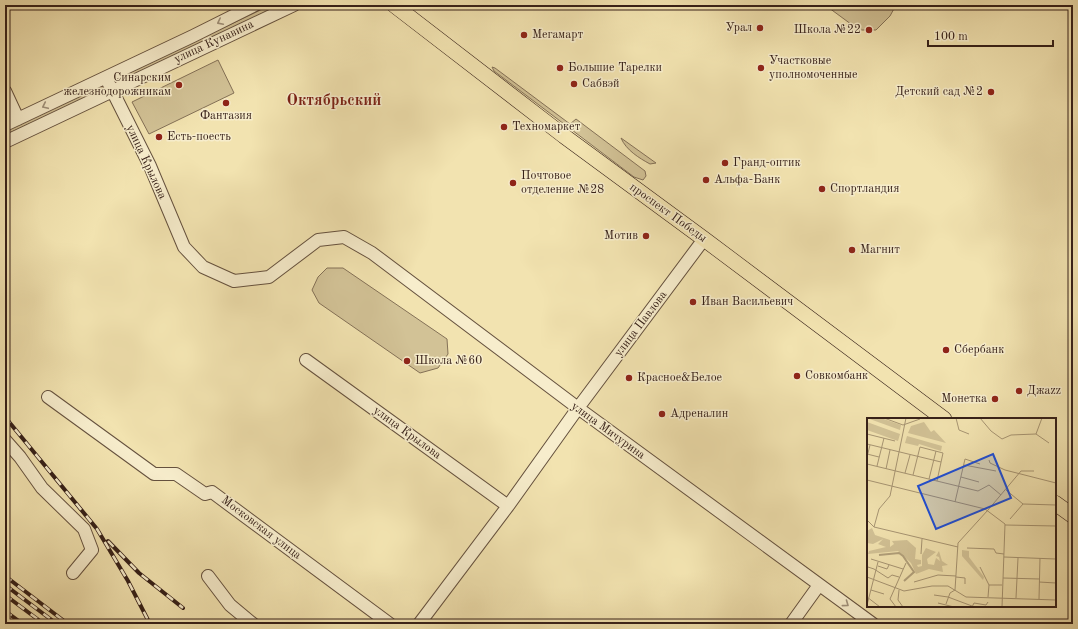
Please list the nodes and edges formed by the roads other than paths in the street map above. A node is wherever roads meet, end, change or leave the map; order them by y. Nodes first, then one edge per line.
1 (255, 5) edge
2 (294, 5) edge
3 (394, 5) edge
4 (106, 78) junction
5 (5, 91) edge
6 (112, 91) junction
7 (18, 119) junction
8 (5, 125) edge
9 (5, 142) edge
10 (344, 237) joint
11 (704, 239) junction
12 (306, 360) dead end
13 (48, 397) dead end
14 (578, 408) junction
15 (943, 418) edge
16 (5, 440) edge
17 (1056, 504) edge
18 (508, 506) junction
19 (1073, 516) edge
20 (73, 573) dead end
21 (208, 576) dead end
22 (819, 585) junction
23 (252, 624) edge
24 (390, 624) edge
25 (419, 624) edge
26 (791, 624) edge
27 (873, 624) edge

1 -> 4 street, улица Кунавина
2 - 6 street, улица Кунавина
3 - 11 main road, проспект Победы
4 - 6 street, улица Крылова
4 -> 7 street, улица Кунавина
5 - 7 street
6 - 9 street, улица Кунавина
6 - 10 street, улица Крылова
7 - 8 street, улица Кунавина
10 - 14 street, улица Мичурина
11 - 14 street, улица Павлова
11 - 15 main road, проспект Победы
12 - 18 street, улица Крылова
13 - 24 street, Московская улица
14 - 18 street, улица Павлова
14 - 22 street, улица Мичурина
16 - 20 street
17 - 19 main road
18 - 25 street, улица Павлова
21 - 23 street
22 - 26 street
22 -> 27 street, улица Мичурина

